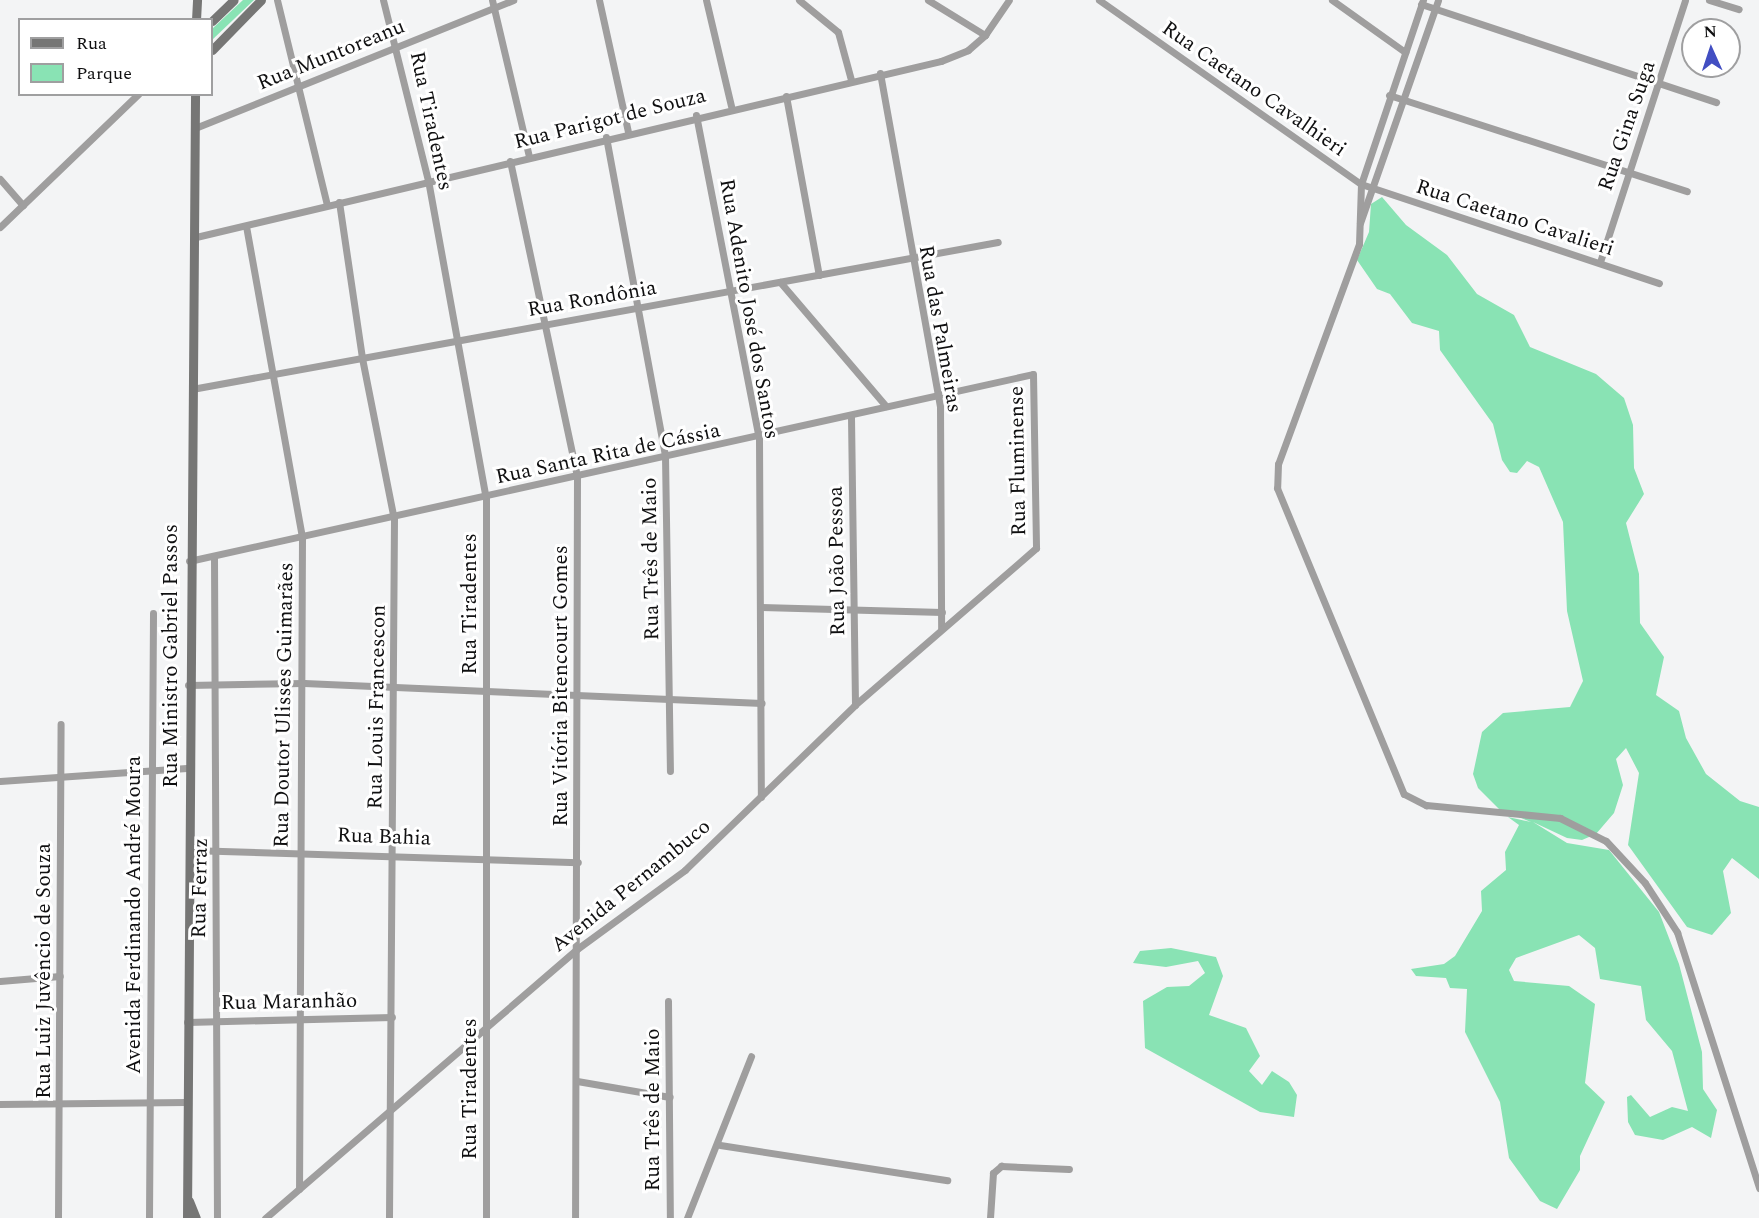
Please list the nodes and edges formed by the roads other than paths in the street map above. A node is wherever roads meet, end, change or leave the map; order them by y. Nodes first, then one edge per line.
1 (197, 0) edge
2 (234, 0) edge
3 (261, 0) edge
4 (278, 0) edge
5 (383, 0) edge
6 (513, 0) edge
7 (599, 0) edge
8 (706, 0) edge
9 (799, 0) edge
10 (928, 0) edge
11 (1009, 0) edge
12 (1099, 0) edge
13 (1332, 0) edge
14 (1438, 0) edge
15 (1685, 0) edge
16 (1709, 0) edge
17 (1422, 2) edge
18 (493, 4) edge
19 (1435, 9) junction
20 (1739, 9) dead end
21 (196, 18) edge
22 (213, 20) edge
23 (985, 35) junction
24 (398, 46) junction
25 (213, 49) edge
26 (1405, 52) junction
27 (880, 73) junction
28 (851, 80) junction
29 (1660, 84) junction
30 (300, 86) junction
31 (1389, 95) junction
32 (136, 96) edge
33 (195, 96) edge
34 (786, 96) junction
35 (1404, 99) junction
36 (1716, 102) dead end
37 (731, 106) junction
38 (696, 115) junction
39 (195, 128) junction
40 (628, 132) junction
41 (606, 137) junction
42 (529, 156) junction
43 (510, 161) junction
44 (1629, 172) junction
45 (0, 179) edge
46 (428, 180) junction
47 (1361, 184) junction
48 (1375, 189) junction
49 (1687, 191) dead end
50 (339, 202) junction
51 (23, 205) junction
52 (327, 205) junction
53 (1360, 224) junction
54 (246, 226) junction
55 (0, 227) edge
56 (196, 237) junction
57 (998, 242) dead end
58 (910, 258) junction
59 (1600, 262) junction
60 (819, 275) junction
61 (780, 282) junction
62 (1659, 283) dead end
63 (730, 291) junction
64 (641, 307) junction
65 (546, 324) junction
66 (457, 341) junction
67 (362, 358) junction
68 (1032, 374) joint
69 (272, 375) junction
70 (192, 389) junction
71 (936, 395) junction
72 (886, 406) junction
73 (851, 417) junction
74 (759, 439) junction
75 (665, 456) junction
76 (577, 475) junction
77 (486, 498) junction
78 (394, 519) junction
79 (302, 538) junction
80 (1036, 548) joint
81 (214, 558) junction
82 (189, 561) junction
83 (761, 607) junction
84 (855, 609) junction
85 (942, 612) junction
86 (153, 613) dead end
87 (941, 628) junction
88 (218, 683) junction
89 (304, 683) junction
90 (188, 685) junction
91 (396, 686) junction
92 (487, 689) junction
93 (579, 694) junction
94 (671, 699) junction
95 (762, 703) junction
96 (855, 705) junction
97 (61, 724) dead end
98 (187, 768) junction
99 (151, 771) junction
100 (670, 771) dead end
101 (61, 776) junction
102 (0, 780) edge
103 (761, 797) junction
104 (218, 848) junction
105 (189, 850) junction
106 (300, 850) junction
107 (390, 854) junction
108 (486, 856) junction
109 (578, 862) junction
110 (577, 949) junction
111 (60, 976) junction
112 (0, 981) edge
113 (668, 1001) dead end
114 (392, 1017) junction
115 (300, 1019) junction
116 (215, 1020) junction
117 (187, 1022) junction
118 (488, 1027) junction
119 (751, 1056) dead end
120 (577, 1081) junction
121 (670, 1096) junction
122 (186, 1102) junction
123 (0, 1104) edge
124 (150, 1104) junction
125 (60, 1106) junction
126 (391, 1108) junction
127 (720, 1145) junction
128 (1069, 1169) dead end
129 (946, 1180) dead end
130 (1759, 1188) edge
131 (299, 1189) junction
132 (185, 1190) junction
133 (58, 1218) edge
134 (149, 1218) edge
135 (187, 1218) edge
136 (196, 1218) edge
137 (217, 1218) edge
138 (265, 1218) edge
139 (389, 1218) edge
140 (486, 1218) edge
141 (575, 1218) edge
142 (670, 1218) edge
143 (687, 1218) edge
144 (990, 1218) edge

1 - 21 main road
2 - 22 main road
3 - 25 main road
4 - 30 street
5 - 24 street, Rua Tiradentes
6 - 18 street, Rua Muntoreanu
7 - 40 street
8 - 37 street
9 - 28 street
10 - 23 street
11 - 23 street, Rua Parigot de Souza
12 - 47 street, Rua Caetano Cavalhieri
13 - 26 street
14 - 19 street
15 - 29 street, Rua Gina Suga
16 - 20 street
17 - 19 street
17 - 26 street
18 - 24 street, Rua Muntoreanu
18 - 42 street
19 - 29 street
19 - 35 street
23 - 27 street, Rua Parigot de Souza
24 - 30 street, Rua Muntoreanu
24 - 46 street, Rua Tiradentes
26 - 31 street
27 - 28 street, Rua Parigot de Souza
27 - 58 street, Rua das Palmeiras
28 - 34 street, Rua Parigot de Souza
29 - 36 street
29 - 44 street, Rua Gina Suga
30 - 39 street, Rua Muntoreanu
30 - 52 street
31 - 35 street
31 - 47 street
32 - 51 street
33 - 39 main road, Rua Ministro Gabriel Passos
34 - 37 street, Rua Parigot de Souza
34 - 60 street
35 - 44 street
35 - 48 street
37 - 38 street, Rua Parigot de Souza
38 - 40 street, Rua Parigot de Souza
38 - 63 street, Rua Adenito José dos Santos
39 - 56 main road, Rua Ministro Gabriel Passos
40 - 41 street, Rua Parigot de Souza
41 - 42 street, Rua Parigot de Souza
41 - 64 street, Rua Três de Maio
42 - 43 street, Rua Parigot de Souza
43 - 46 street, Rua Parigot de Souza
43 - 65 street, Rua Vitória Bitencourt Gomes
44 - 49 street
44 - 59 street, Rua Gina Suga
45 - 51 street
46 - 50 street, Rua Parigot de Souza
46 - 66 street, Rua Tiradentes
47 - 48 street, Rua Caetano Cavalieri
47 - 53 street
48 - 53 street
48 - 59 street, Rua Caetano Cavalieri
50 - 52 street, Rua Parigot de Souza
50 - 67 street, Rua Louis Francescon
51 - 55 street
52 - 54 street, Rua Parigot de Souza
53 - 130 street
54 - 56 street, Rua Parigot de Souza
54 - 69 street, Rua Doutor Ulisses Guimarães
56 - 70 main road, Rua Ministro Gabriel Passos
57 - 58 street, Rua Rondônia
58 - 60 street, Rua Rondônia
58 - 71 street, Rua das Palmeiras
59 - 62 street, Rua Caetano Cavalieri
60 - 61 street, Rua Rondônia
61 - 63 street, Rua Rondônia
61 - 72 street
63 - 64 street, Rua Rondônia
63 - 74 street, Rua Adenito José dos Santos
64 - 65 street, Rua Rondônia
64 - 75 street, Rua Três de Maio
65 - 66 street, Rua Rondônia
65 - 76 street, Rua Vitória Bitencourt Gomes
66 - 67 street, Rua Rondônia
66 - 77 street, Rua Tiradentes
67 - 69 street, Rua Rondônia
67 - 78 street, Rua Louis Francescon
68 - 71 street, Rua Santa Rita de Cássia
68 - 80 street, Rua Fluminense
69 - 70 street, Rua Rondônia
69 - 79 street, Rua Doutor Ulisses Guimarães
70 - 82 main road, Rua Ministro Gabriel Passos
71 - 72 street, Rua Santa Rita de Cássia
71 - 85 street, Rua das Palmeiras
72 - 73 street, Rua Santa Rita de Cássia
73 - 74 street, Rua Santa Rita de Cássia
73 - 84 street, Rua João Pessoa
74 - 75 street, Rua Santa Rita de Cássia
74 - 83 street, Rua Adenito José dos Santos
75 - 76 street, Rua Santa Rita de Cássia
75 - 94 street, Rua Três de Maio
76 - 77 street, Rua Santa Rita de Cássia
76 - 93 street, Rua Vitória Bitencourt Gomes
77 - 78 street, Rua Santa Rita de Cássia
77 - 92 street, Rua Tiradentes
78 - 79 street, Rua Santa Rita de Cássia
78 - 91 street, Rua Louis Francescon
79 - 81 street, Rua Santa Rita de Cássia
79 - 89 street, Rua Doutor Ulisses Guimarães
80 - 87 street, Avenida Pernambuco
81 - 82 street, Rua Santa Rita de Cássia
81 - 88 street, Rua Ferraz
82 - 90 main road, Rua Ministro Gabriel Passos
83 - 84 street
83 - 95 street, Rua Adenito José dos Santos
84 - 85 street
84 - 96 street, Rua João Pessoa
85 - 87 street, Rua das Palmeiras
86 - 99 street, Avenida Ferdinando André Moura
87 - 96 street, Avenida Pernambuco
88 - 89 street
88 - 90 street
88 - 104 street, Rua Ferraz
89 - 91 street
89 - 106 street, Rua Doutor Ulisses Guimarães
90 - 98 main road, Rua Ministro Gabriel Passos
91 - 92 street
91 - 107 street, Rua Louis Francescon
92 - 93 street
92 - 108 street, Rua Tiradentes
93 - 94 street
93 - 109 street, Rua Vitória Bitencourt Gomes
94 - 95 street
94 - 100 street, Rua Três de Maio
95 - 103 street, Rua Adenito José dos Santos
96 - 103 street, Avenida Pernambuco
97 - 101 street, Rua Luiz Juvêncio de Souza
98 - 99 street
98 - 105 main road, Rua Ministro Gabriel Passos
99 - 101 street
99 - 124 street, Avenida Ferdinando André Moura
101 - 102 street
101 - 111 street, Rua Luiz Juvêncio de Souza
103 - 110 street, Avenida Pernambuco
104 - 105 street, Rua Bahia
104 - 106 street, Rua Bahia
104 - 116 street, Rua Ferraz
105 - 117 main road, Rua Ministro Gabriel Passos
106 - 107 street, Rua Bahia
106 - 115 street, Rua Doutor Ulisses Guimarães
107 - 108 street, Rua Bahia
107 - 114 street, Rua Louis Francescon
108 - 109 street, Rua Bahia
108 - 118 street, Rua Tiradentes
109 - 110 street, Rua Vitória Bitencourt Gomes
110 - 118 street, Avenida Pernambuco
110 - 120 street, Rua Vitória Bitencourt Gomes
111 - 112 street
111 - 125 street, Rua Luiz Juvêncio de Souza
113 - 121 street, Rua Três de Maio
114 - 115 street, Rua Maranhão
114 - 126 street, Rua Louis Francescon
115 - 116 street, Rua Maranhão
115 - 131 street, Rua Doutor Ulisses Guimarães
116 - 117 street, Rua Maranhão
116 - 137 street, Rua Ferraz
117 - 122 main road, Rua Ministro Gabriel Passos
118 - 126 street, Avenida Pernambuco
118 - 140 street, Rua Tiradentes
119 - 127 street
120 - 121 street
120 - 141 street, Rua Vitória Bitencourt Gomes
121 - 142 street, Rua Três de Maio
122 - 124 street
122 - 132 main road, Rua Ministro Gabriel Passos
123 - 125 street
124 - 125 street
124 - 134 street, Avenida Ferdinando André Moura
125 - 133 street, Rua Luiz Juvêncio de Souza
126 - 131 street, Avenida Pernambuco
126 - 139 street, Rua Louis Francescon
127 - 129 street
127 - 143 street
128 - 144 street
131 - 138 street, Avenida Pernambuco
132 - 135 main road, Rua Ministro Gabriel Passos
132 - 136 main road

